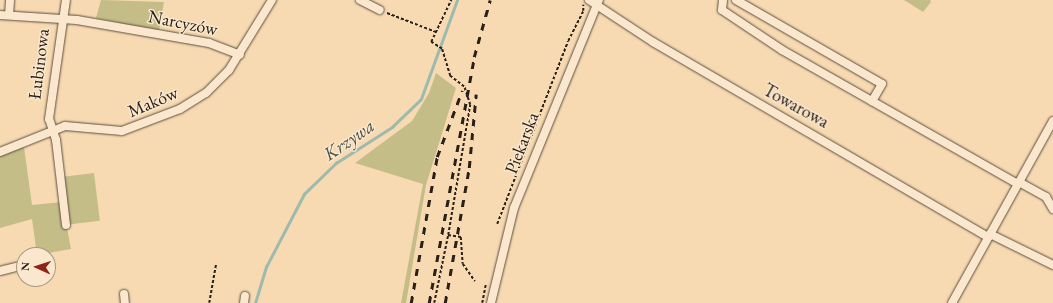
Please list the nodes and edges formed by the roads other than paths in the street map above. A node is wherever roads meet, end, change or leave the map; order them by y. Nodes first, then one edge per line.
1 (10, 0) edge
2 (66, 0) edge
3 (272, 0) edge
4 (360, 0) edge
5 (723, 0) edge
6 (736, 0) edge
7 (595, 2) edge
8 (380, 10) road end
9 (0, 15) edge
10 (9, 16) junction
11 (61, 18) junction
12 (240, 55) junction
13 (872, 101) junction
14 (1053, 121) edge
15 (50, 132) junction
16 (0, 152) edge
17 (1018, 183) junction
18 (1053, 209) edge
19 (66, 225) dead end
20 (989, 235) junction
21 (1053, 265) edge
22 (16, 267) edge
23 (0, 271) edge
24 (124, 294) dead end
25 (124, 303) edge
26 (491, 303) edge
27 (952, 303) edge

1 - 10 street
2 - 11 street, Łubinowa
3 - 12 street, Maków
4 - 8 street
5 - 13 street
6 - 13 street
7 - 20 street, Towarowa
7 - 26 street, Piekarska
9 - 10 street, Narcyzów
10 - 11 street, Narcyzów
11 - 12 street, Narcyzów
11 - 15 street, Łubinowa
12 - 15 street, Maków
13 - 17 street
14 - 17 street
15 - 16 street, Maków
15 - 19 street
17 - 18 street
17 - 20 street
20 - 21 street, Towarowa
20 - 27 street
22 - 23 street
24 - 25 street

